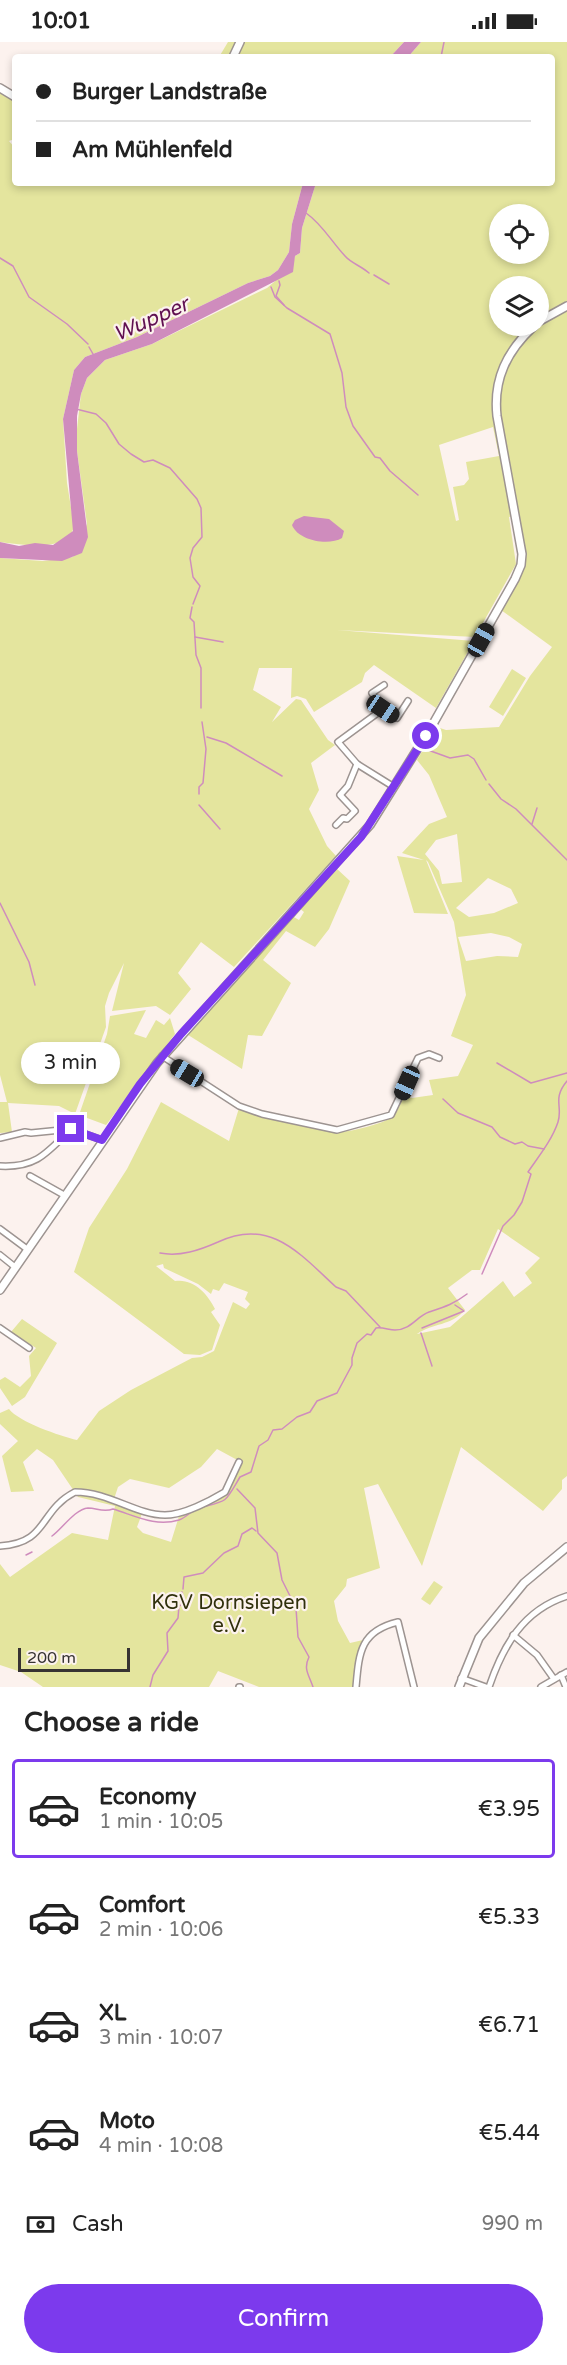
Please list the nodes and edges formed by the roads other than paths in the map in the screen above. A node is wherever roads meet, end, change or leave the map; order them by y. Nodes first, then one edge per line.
1 (567, 306) edge
2 (549, 316) edge
3 (524, 336) edge
4 (384, 685) dead end
5 (408, 701) dead end
6 (383, 709) junction
7 (357, 764) junction
8 (394, 787) junction
9 (336, 825) dead end
10 (162, 1056) junction
11 (439, 1058) dead end
12 (71, 1129) junction
13 (0, 1138) edge
14 (102, 1140) junction
15 (0, 1166) edge
16 (30, 1187) dead end
17 (64, 1195) junction
18 (0, 1229) edge
19 (27, 1249) junction
20 (0, 1255) edge
21 (15, 1267) junction
22 (0, 1290) edge
23 (0, 1328) edge
24 (29, 1348) dead end
25 (239, 1462) dead end
26 (0, 1546) edge
27 (567, 1547) edge
28 (567, 1596) edge
29 (513, 1635) junction
30 (564, 1673) edge
31 (461, 1678) junction
32 (554, 1679) junction
33 (356, 1687) edge
34 (414, 1687) edge
35 (459, 1687) edge
36 (487, 1687) edge
37 (541, 1687) edge
38 (566, 1687) edge

1 - 2 main road
3 - 8 main road
4 - 6 street
5 - 6 street
6 - 7 street
7 - 8 street
7 - 9 street
8 - 10 main road
10 - 11 street
10 - 14 main road
12 - 13 street
12 - 14 street
12 - 15 street
14 - 17 main road
16 - 17 street
17 - 19 main road
18 - 19 street
19 - 21 main road
20 - 21 street
21 - 22 main road
23 - 24 street
25 - 26 street
27 - 31 main road
28 - 29 street
29 - 32 street
29 - 36 street
30 - 32 street
30 - 38 street
31 - 35 main road
31 - 36 street
32 - 37 street
33 - 34 street

